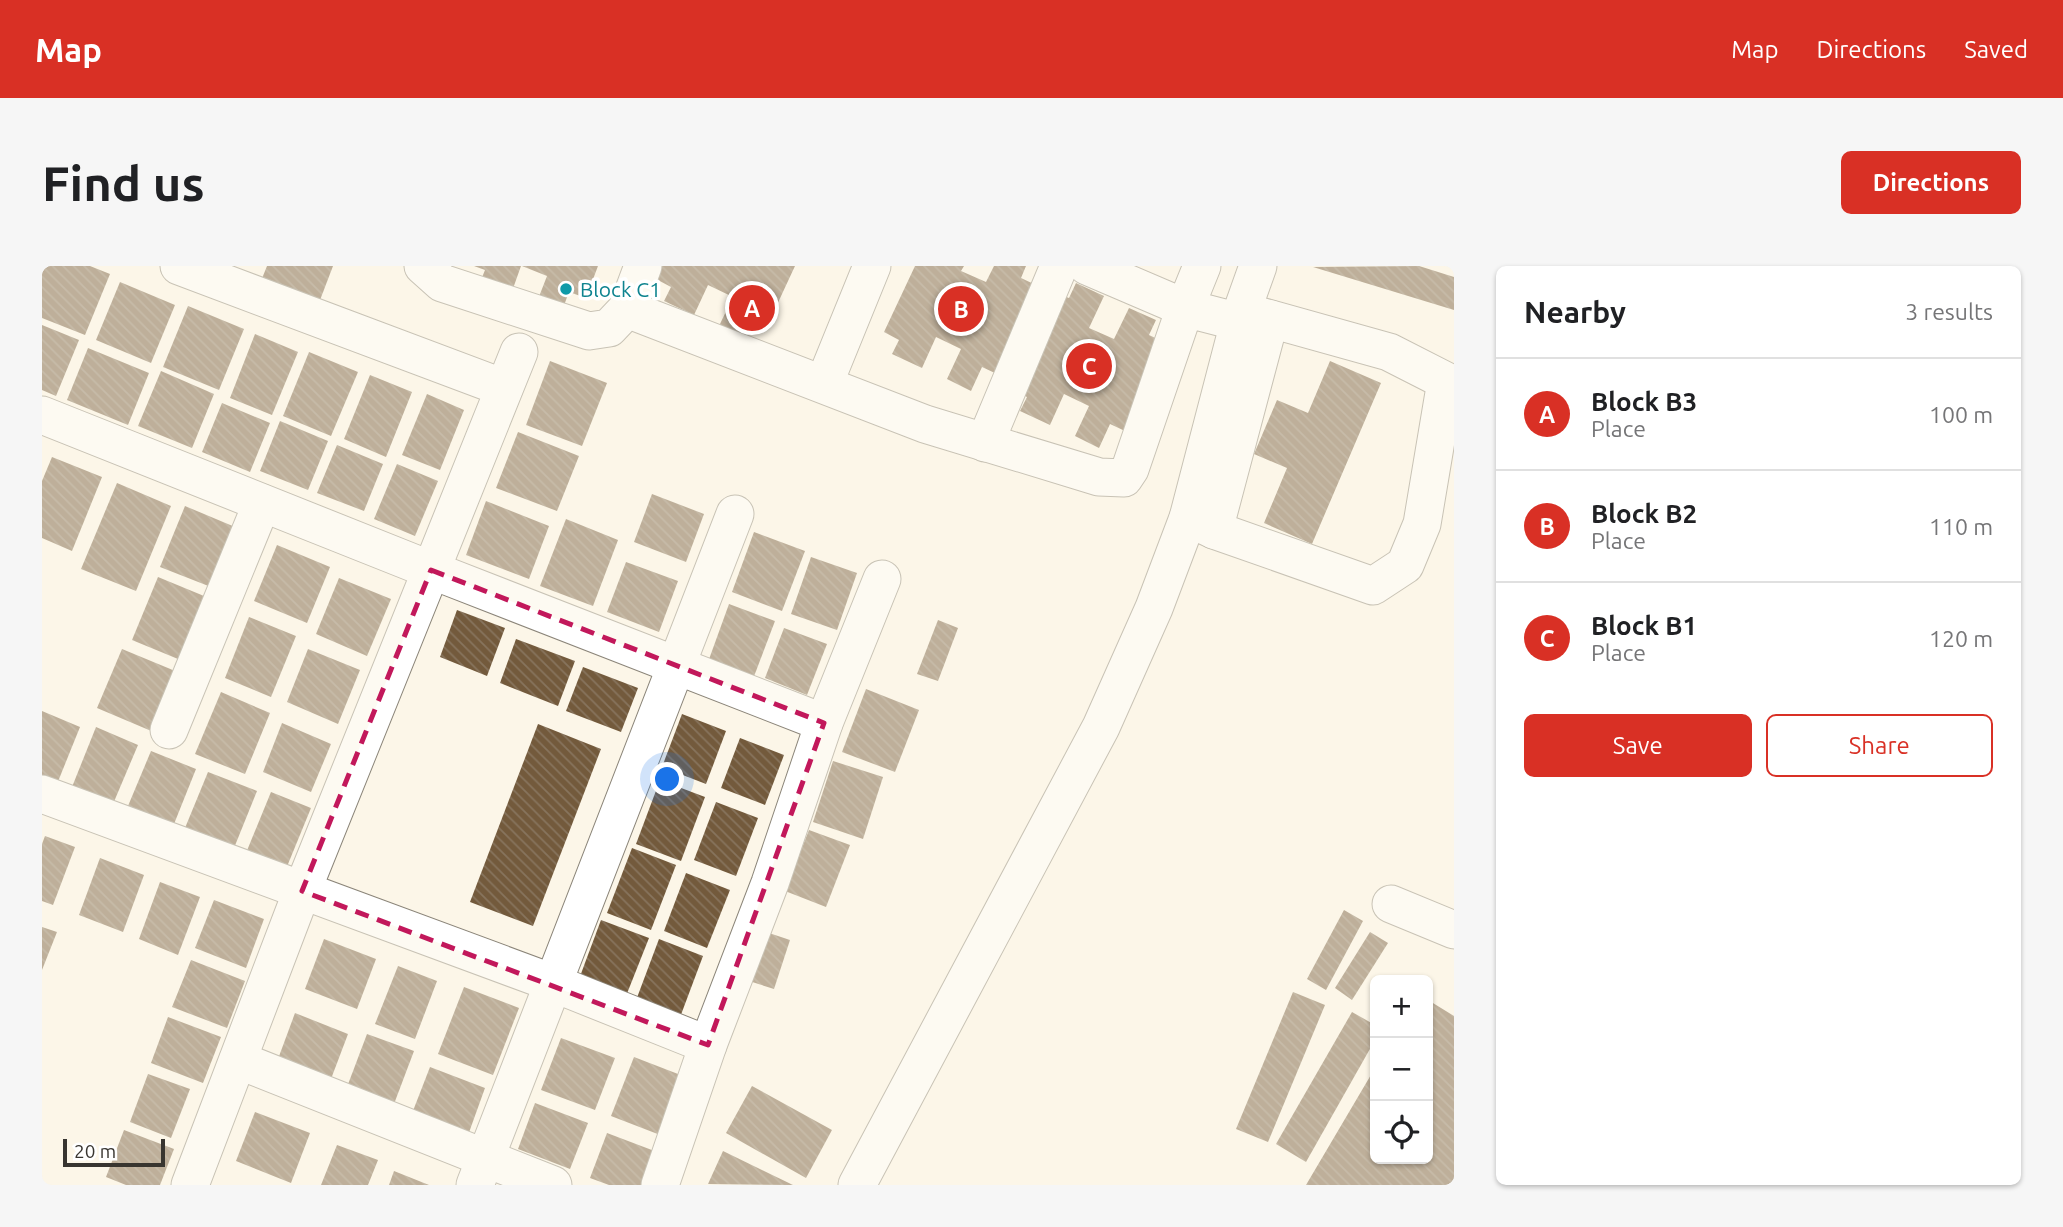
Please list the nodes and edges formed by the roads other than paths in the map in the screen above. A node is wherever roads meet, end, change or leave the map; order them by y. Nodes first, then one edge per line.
1 (179, 266) edge
2 (423, 266) edge
3 (643, 266) edge
4 (872, 266) edge
5 (1059, 266) edge
6 (1087, 266) edge
7 (1202, 266) edge
8 (1258, 266) edge
9 (1185, 308) junction
10 (627, 309) junction
11 (1250, 317) junction
12 (519, 352) dead end
13 (824, 384) junction
14 (504, 388) junction
15 (42, 415) edge
16 (985, 443) junction
17 (261, 503) junction
18 (735, 514) dead end
19 (1201, 524) junction
20 (431, 570) junction
21 (882, 579) dead end
22 (676, 665) junction
23 (824, 723) junction
24 (169, 730) dead end
25 (42, 794) edge
26 (302, 891) junction
27 (1391, 904) dead end
28 (1454, 930) edge
29 (553, 984) junction
30 (708, 1045) junction
31 (238, 1060) junction
32 (480, 1172) edge
33 (190, 1185) edge
34 (553, 1185) edge
35 (660, 1185) edge
36 (857, 1185) edge

1 - 14 street
2 - 10 street
3 - 10 street
4 - 13 street
5 - 16 street
6 - 9 street
7 - 9 street
8 - 11 street
9 - 11 street
9 - 16 street
10 - 13 street
11 - 19 street
11 - 19 street
12 - 14 street
13 - 16 street
14 - 20 street
15 - 17 street
17 - 20 street
17 - 24 street
18 - 22 street
19 - 36 street
20 - 22 street
20 - 26 street
21 - 23 street
22 - 23 street
22 - 29 street
23 - 30 street
25 - 26 street
26 - 29 street
26 - 31 street
27 - 28 street
29 - 30 street
29 - 32 street
30 - 35 street
31 - 32 street
31 - 33 street
32 - 34 street

